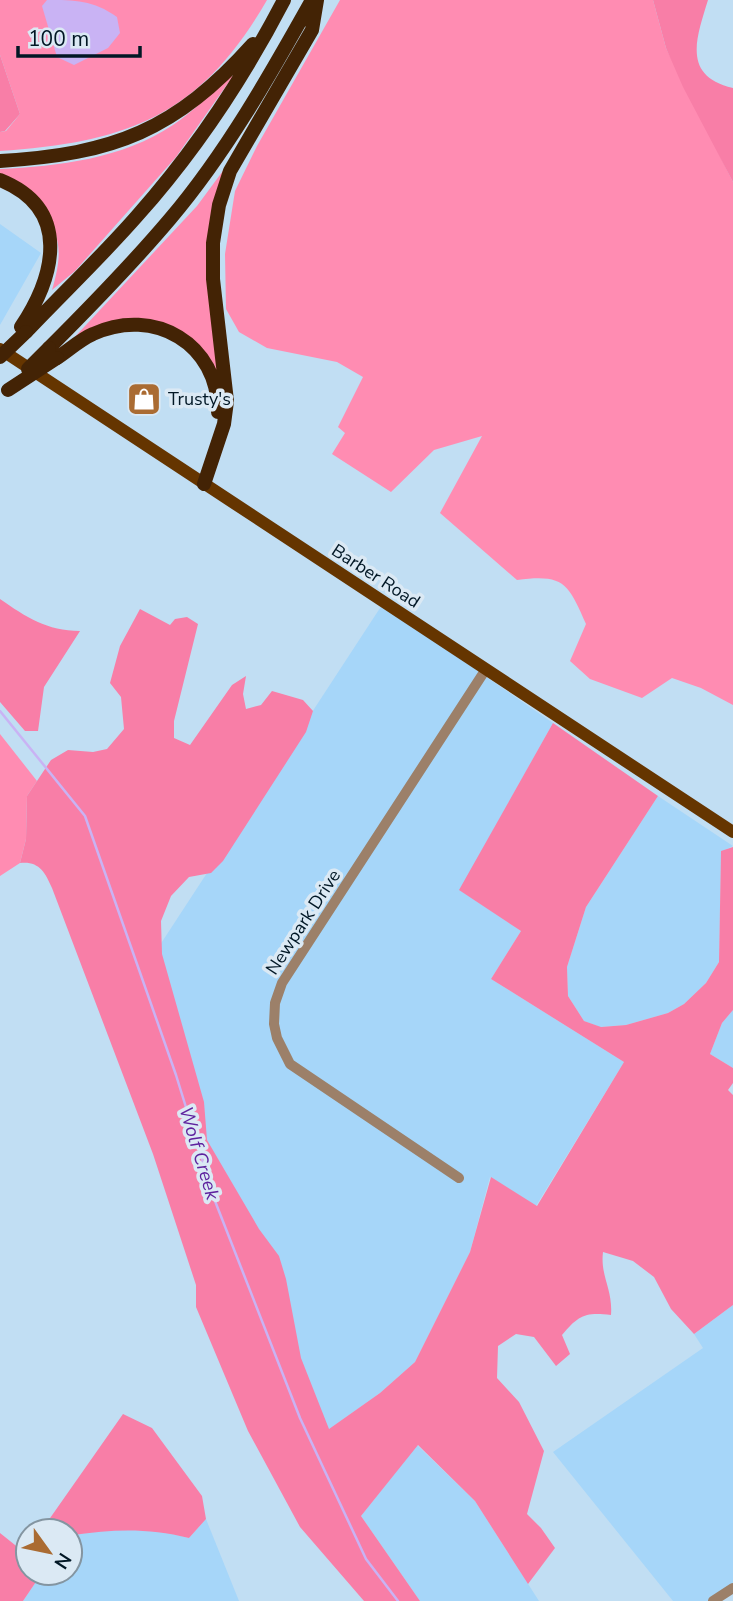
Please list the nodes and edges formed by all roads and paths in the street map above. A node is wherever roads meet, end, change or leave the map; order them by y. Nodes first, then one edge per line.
1 (315, 0) edge
2 (280, 6) edge
3 (0, 162) edge
4 (0, 180) edge
5 (23, 330) junction
6 (0, 353) edge
7 (53, 353) junction
8 (4, 394) edge
9 (200, 481) junction
10 (486, 668) junction
11 (733, 832) edge
12 (459, 1178) dead end
13 (733, 1588) edge
14 (713, 1601) edge

1 - 7 highway
1 - 9 highway
2 - 3 highway
2 - 5 highway
4 - 5 highway
5 - 6 highway, bridge
6 - 9 main road, Barber Road
7 - 8 highway, bridge
7 - 9 highway
9 - 10 main road, Barber Road
10 - 11 main road, Barber Road
10 - 12 street, Newpark Drive
13 - 14 street

